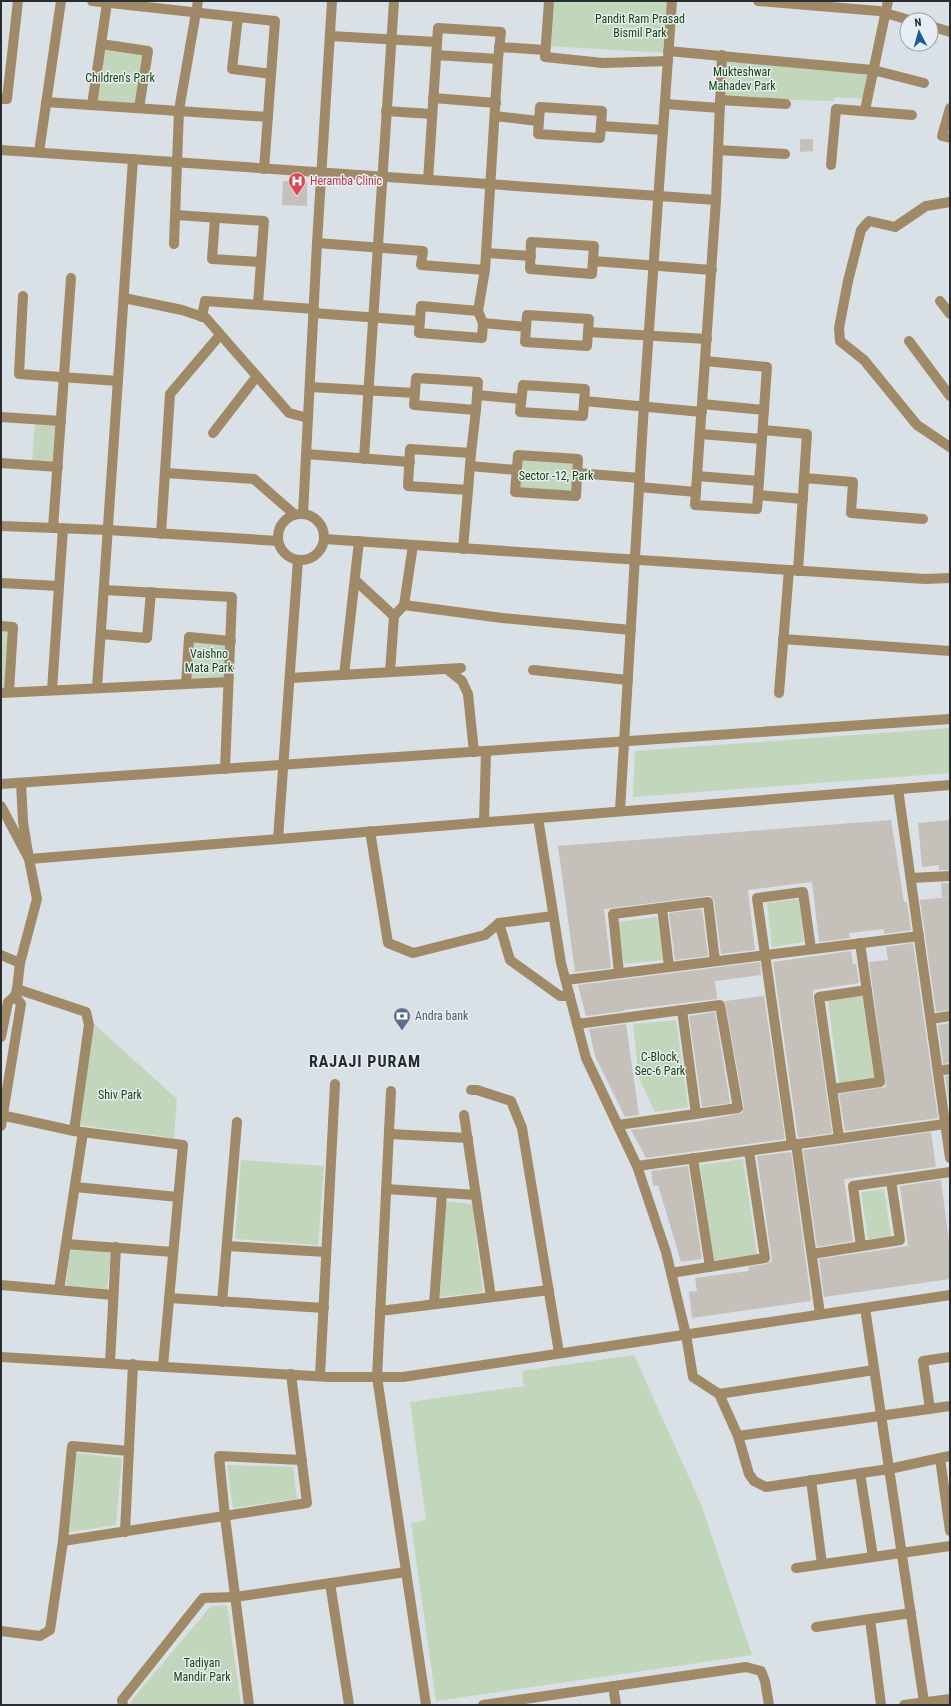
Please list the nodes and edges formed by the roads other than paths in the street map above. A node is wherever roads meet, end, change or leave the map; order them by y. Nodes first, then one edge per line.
1 (18, 1) edge
2 (60, 1) edge
3 (92, 1) edge
4 (198, 1) edge
5 (332, 1) edge
6 (394, 1) edge
7 (549, 1) edge
8 (672, 1) edge
9 (758, 1) edge
10 (888, 1) edge
11 (107, 3) junction
12 (196, 12) junction
13 (885, 13) junction
14 (238, 17) junction
15 (899, 17) edge
16 (939, 29) edge
17 (950, 32) edge
18 (330, 36) junction
19 (391, 39) junction
20 (437, 42) junction
21 (101, 44) junction
22 (499, 47) junction
23 (545, 50) junction
24 (436, 55) junction
25 (668, 56) junction
26 (722, 56) junction
27 (498, 59) junction
28 (873, 70) junction
29 (271, 74) junction
30 (924, 83) dead end
31 (433, 98) junction
32 (1, 99) edge
33 (46, 102) junction
34 (496, 103) junction
35 (665, 104) junction
36 (720, 104) junction
37 (786, 104) dead end
38 (92, 105) junction
39 (139, 108) junction
40 (950, 108) edge
41 (179, 110) junction
42 (865, 110) junction
43 (386, 111) junction
44 (432, 114) junction
45 (912, 115) dead end
46 (495, 116) junction
47 (268, 117) junction
48 (538, 121) junction
49 (601, 126) junction
50 (663, 130) junction
51 (950, 138) edge
52 (1, 150) edge
53 (718, 150) junction
54 (39, 152) junction
55 (785, 154) dead end
56 (133, 159) junction
57 (178, 162) junction
58 (831, 165) dead end
59 (264, 169) junction
60 (321, 173) junction
61 (382, 177) junction
62 (428, 180) junction
63 (491, 184) junction
64 (658, 196) junction
65 (716, 200) junction
66 (950, 202) edge
67 (176, 215) junction
68 (215, 218) junction
69 (317, 243) junction
70 (174, 244) dead end
71 (377, 247) junction
72 (486, 253) junction
73 (530, 256) junction
74 (593, 261) junction
75 (261, 262) junction
76 (653, 267) junction
77 (485, 270) junction
78 (712, 270) junction
79 (71, 278) dead end
80 (23, 296) dead end
81 (124, 298) junction
82 (940, 301) dead end
83 (258, 304) junction
84 (313, 311) junction
85 (478, 311) junction
86 (950, 314) edge
87 (202, 317) junction
88 (373, 318) junction
89 (420, 321) junction
90 (483, 323) junction
91 (526, 327) junction
92 (588, 332) junction
93 (220, 335) junction
94 (649, 335) junction
95 (707, 339) junction
96 (909, 341) dead end
97 (705, 361) junction
98 (257, 376) junction
99 (64, 377) junction
100 (118, 381) junction
101 (310, 387) junction
102 (368, 390) junction
103 (414, 393) junction
104 (477, 395) junction
105 (950, 396) edge
106 (521, 399) junction
107 (584, 401) junction
108 (644, 407) junction
109 (702, 408) junction
110 (476, 410) junction
111 (764, 410) junction
112 (1, 417) edge
113 (308, 418) junction
114 (61, 421) junction
115 (214, 433) dead end
116 (700, 434) junction
117 (763, 434) junction
118 (950, 447) edge
119 (471, 453) junction
120 (306, 454) junction
121 (364, 459) junction
122 (410, 462) junction
123 (1, 463) edge
124 (470, 466) junction
125 (58, 467) junction
126 (517, 470) junction
127 (166, 472) junction
128 (577, 473) junction
129 (697, 476) junction
130 (804, 478) junction
131 (760, 481) junction
132 (640, 482) junction
133 (468, 490) junction
134 (696, 492) junction
135 (758, 495) junction
136 (803, 499) junction
137 (298, 514) junction
138 (923, 519) dead end
139 (1, 526) edge
140 (58, 528) junction
141 (108, 530) junction
142 (161, 534) junction
143 (324, 539) junction
144 (278, 541) junction
145 (359, 541) junction
146 (413, 545) junction
147 (463, 549) junction
148 (298, 560) junction
149 (635, 560) junction
150 (793, 570) junction
151 (950, 578) edge
152 (355, 580) junction
153 (1, 583) edge
154 (59, 586) junction
155 (104, 590) junction
156 (151, 592) junction
157 (404, 605) junction
158 (394, 616) junction
159 (1, 626) edge
160 (631, 630) junction
161 (101, 634) junction
162 (783, 639) junction
163 (231, 641) junction
164 (950, 650) edge
165 (461, 668) dead end
166 (446, 669) junction
167 (533, 670) dead end
168 (390, 672) junction
169 (344, 675) junction
170 (290, 678) junction
171 (628, 680) junction
172 (228, 682) junction
173 (186, 684) junction
174 (97, 688) junction
175 (52, 690) junction
176 (5, 693) edge
177 (779, 693) dead end
178 (950, 719) edge
179 (625, 742) junction
180 (474, 752) junction
181 (486, 752) junction
182 (284, 765) junction
183 (224, 769) junction
184 (21, 783) junction
185 (1, 784) edge
186 (950, 785) edge
187 (898, 789) junction
188 (1, 806) edge
189 (620, 811) junction
190 (538, 818) junction
191 (484, 822) junction
192 (370, 831) junction
193 (278, 839) junction
194 (29, 859) junction
195 (950, 876) edge
196 (911, 878) junction
197 (662, 908) junction
198 (553, 916) junction
199 (499, 922) junction
200 (919, 936) junction
201 (860, 943) junction
202 (811, 949) junction
203 (1, 955) edge
204 (765, 955) junction
205 (715, 961) junction
206 (20, 963) junction
207 (669, 967) junction
208 (619, 974) junction
209 (566, 980) junction
210 (867, 990) junction
211 (16, 993) junction
212 (570, 996) junction
213 (682, 1010) junction
214 (950, 1016) edge
215 (931, 1019) junction
216 (577, 1024) junction
217 (1, 1037) edge
218 (950, 1069) edge
219 (938, 1071) junction
220 (335, 1084) dead end
221 (832, 1089) junction
222 (471, 1090) dead end
223 (391, 1092) dead end
224 (696, 1114) junction
225 (464, 1115) dead end
226 (1, 1119) edge
227 (238, 1122) dead end
228 (618, 1125) junction
229 (947, 1128) edge
230 (79, 1132) junction
231 (389, 1134) junction
232 (468, 1138) junction
233 (840, 1138) junction
234 (794, 1144) junction
235 (749, 1151) junction
236 (693, 1158) junction
237 (950, 1158) edge
238 (636, 1166) junction
239 (950, 1172) edge
240 (891, 1181) junction
241 (75, 1187) junction
242 (386, 1189) junction
243 (442, 1193) junction
244 (476, 1196) junction
245 (178, 1197) junction
246 (66, 1244) junction
247 (227, 1246) junction
248 (861, 1246) junction
249 (116, 1247) junction
250 (173, 1252) junction
251 (326, 1252) junction
252 (812, 1254) junction
253 (710, 1267) junction
254 (671, 1273) junction
255 (1, 1285) edge
256 (58, 1290) junction
257 (549, 1290) junction
258 (113, 1295) junction
259 (950, 1295) edge
260 (491, 1297) junction
261 (169, 1298) junction
262 (222, 1302) junction
263 (434, 1304) junction
264 (324, 1308) junction
265 (865, 1308) junction
266 (380, 1311) junction
267 (820, 1314) junction
268 (686, 1335) junction
269 (559, 1354) junction
270 (1, 1357) edge
271 (950, 1357) edge
272 (110, 1363) junction
273 (133, 1364) junction
274 (163, 1366) junction
275 (874, 1370) junction
276 (291, 1374) junction
277 (320, 1376) junction
278 (377, 1377) junction
279 (719, 1394) junction
280 (950, 1406) edge
281 (930, 1409) junction
282 (881, 1416) junction
283 (738, 1436) junction
284 (129, 1451) junction
285 (945, 1457) edge
286 (302, 1460) junction
287 (889, 1469) junction
288 (860, 1473) junction
289 (811, 1480) junction
290 (948, 1498) edge
291 (224, 1517) junction
292 (950, 1531) edge
293 (125, 1532) junction
294 (63, 1541) junction
295 (950, 1546) edge
296 (902, 1552) junction
297 (872, 1557) junction
298 (822, 1564) junction
299 (796, 1568) dead end
300 (406, 1572) junction
301 (330, 1583) junction
302 (235, 1597) junction
303 (911, 1613) junction
304 (870, 1619) junction
305 (816, 1628) dead end
306 (1, 1631) edge
307 (613, 1686) junction
308 (950, 1699) edge
309 (924, 1702) junction
310 (123, 1705) edge
311 (250, 1705) edge
312 (349, 1705) edge
313 (426, 1705) edge
314 (483, 1705) edge
315 (616, 1705) edge
316 (769, 1705) edge
317 (881, 1705) edge
318 (904, 1705) edge

1 - 32 street
2 - 33 street
3 - 11 street
4 - 12 street
5 - 18 street
6 - 19 street
7 - 23 street
8 - 25 street
9 - 13 street
10 - 13 street
11 - 12 street
11 - 21 street
12 - 14 street
12 - 41 street
13 - 15 street
13 - 28 street
14 - 29 street
14 - 29 street
16 - 17 street
18 - 19 street
18 - 60 street
19 - 20 street
19 - 43 street
20 - 22 street
20 - 24 street
21 - 38 street
21 - 39 street
22 - 23 street
22 - 27 street
23 - 25 street
24 - 27 street
24 - 31 street
25 - 26 street
25 - 35 street
26 - 28 street
26 - 36 street
27 - 34 street
28 - 30 street
28 - 42 street
29 - 47 street
31 - 34 street
31 - 44 street
33 - 38 street
33 - 54 street
34 - 46 street
35 - 36 street
35 - 50 street
36 - 37 street
36 - 53 street
38 - 39 street
39 - 41 street
40 - 51 street
41 - 47 street
41 - 57 street
42 - 45 street
42 - 58 street
43 - 44 street
43 - 61 street
44 - 62 street
46 - 48 street
46 - 63 street
47 - 59 street
48 - 49 street
48 - 49 street
49 - 50 street
50 - 64 street
52 - 54 street
53 - 55 street
53 - 65 street
54 - 56 street
56 - 57 street
56 - 81 street
57 - 59 street
57 - 67 street
59 - 60 street
60 - 61 street
60 - 69 street
61 - 62 street
61 - 71 street
62 - 63 street
63 - 64 street
63 - 72 street
64 - 65 street
64 - 76 street
65 - 78 street
66 - 118 street
67 - 68 street
67 - 70 street
68 - 75 street
68 - 75 street
69 - 71 street
69 - 84 street
71 - 77 street
71 - 88 street
72 - 73 street
72 - 77 street
73 - 74 street
73 - 74 street
74 - 76 street
75 - 83 street
76 - 78 street
76 - 94 street
77 - 85 street
78 - 95 street
79 - 99 street
80 - 99 street
81 - 87 street
81 - 100 street
82 - 86 street
83 - 84 street
83 - 87 street
84 - 88 street
84 - 101 street
85 - 89 street
85 - 90 street
87 - 93 street
88 - 89 street
88 - 102 street
89 - 90 street
90 - 91 street
91 - 92 street
91 - 92 street
92 - 94 street
93 - 98 street
93 - 127 street
94 - 95 street
94 - 108 street
95 - 97 street
96 - 105 street
97 - 109 street
97 - 111 street
98 - 113 street
98 - 115 street
99 - 100 street
99 - 114 street
100 - 141 street
101 - 102 street
101 - 113 street
102 - 103 street
102 - 121 street
103 - 104 street
103 - 110 street
104 - 106 street
104 - 110 street
106 - 107 street
106 - 107 street
107 - 108 street
108 - 109 street
108 - 132 street
109 - 111 street
109 - 116 street
110 - 119 street
111 - 117 street
112 - 114 street
113 - 120 street
114 - 125 street
116 - 117 street
116 - 129 street
117 - 130 street
117 - 131 street
119 - 122 street
119 - 124 street
120 - 121 street
120 - 137 street
121 - 122 street
122 - 133 street
123 - 125 street
124 - 126 street
124 - 133 street
125 - 140 street
126 - 128 street
126 - 128 street
127 - 137 street
127 - 142 street
128 - 132 street
129 - 131 street
129 - 134 street
130 - 136 street
130 - 138 street
131 - 135 street
132 - 134 street
132 - 149 street
133 - 147 street
134 - 135 street
135 - 136 street
136 - 150 street
137 - 143 street
137 - 144 street
139 - 140 street
140 - 141 street
140 - 154 street
141 - 142 street
141 - 155 street
142 - 144 street
143 - 145 street
143 - 148 street
144 - 148 street
145 - 146 street
145 - 152 street
146 - 147 street
146 - 157 street
147 - 149 street
148 - 170 street
149 - 150 street
149 - 160 street
150 - 151 street
150 - 162 street
152 - 158 street
152 - 169 street
153 - 154 street
154 - 175 street
155 - 156 street
155 - 161 street
156 - 161 street
156 - 163 street
157 - 158 street
157 - 160 street
158 - 168 street
159 - 176 street
160 - 171 street
161 - 174 street
162 - 164 street
162 - 177 street
163 - 172 street
163 - 173 street
165 - 166 street
166 - 168 street
166 - 180 street
167 - 171 street
168 - 169 street
169 - 170 street
170 - 182 street
171 - 179 street
172 - 173 street
172 - 183 street
173 - 174 street
174 - 175 street
175 - 176 street
178 - 179 street
179 - 181 street
179 - 189 street
180 - 181 street
180 - 182 street
181 - 191 street
182 - 183 street
182 - 193 street
183 - 184 street
184 - 185 street
184 - 194 street
186 - 187 street
187 - 189 street
187 - 196 street
188 - 194 street
189 - 190 street
190 - 191 street
190 - 198 street
191 - 192 street
192 - 193 street
192 - 199 street
193 - 194 street
194 - 206 street
195 - 196 street
196 - 200 street
197 - 205 street
197 - 207 street
197 - 208 street
198 - 199 street
198 - 209 street
199 - 212 street
200 - 201 street
200 - 215 street
201 - 202 street
201 - 210 street
202 - 204 street
202 - 204 street
203 - 206 street
204 - 205 street
204 - 234 street
205 - 207 street
206 - 211 street
207 - 208 street
208 - 209 street
209 - 212 street
210 - 221 street
210 - 221 street
211 - 217 street
211 - 226 street
211 - 230 street
212 - 216 street
213 - 216 street
213 - 224 street
213 - 224 street
214 - 215 street
215 - 219 street
216 - 228 street
218 - 219 street
219 - 229 street
220 - 251 street
221 - 233 street
222 - 257 street
223 - 231 street
224 - 228 street
225 - 232 street
226 - 230 street
227 - 247 street
228 - 238 street
229 - 233 street
229 - 237 street
230 - 241 street
230 - 245 street
231 - 232 street
231 - 242 street
232 - 244 street
233 - 234 street
234 - 235 street
234 - 252 street
235 - 236 street
235 - 253 street
236 - 238 street
236 - 253 street
238 - 254 street
239 - 240 street
240 - 248 street
240 - 248 street
241 - 245 street
241 - 246 street
242 - 243 street
242 - 266 street
243 - 244 street
243 - 263 street
244 - 260 street
245 - 250 street
246 - 249 street
246 - 256 street
247 - 251 street
247 - 262 street
248 - 252 street
249 - 250 street
249 - 258 street
250 - 261 street
251 - 264 street
252 - 267 street
253 - 254 street
254 - 268 street
255 - 256 street
256 - 258 street
257 - 260 street
257 - 269 street
258 - 272 street
259 - 265 street
260 - 263 street
261 - 262 street
261 - 274 street
262 - 264 street
263 - 266 street
264 - 277 street
265 - 267 street
265 - 275 street
266 - 278 street
267 - 268 street
268 - 269 street
268 - 279 street
269 - 278 street
270 - 272 street
271 - 281 street
272 - 273 street
273 - 274 street
273 - 284 street
274 - 276 street
275 - 279 street
275 - 282 street
276 - 277 street
276 - 286 street
277 - 278 street
278 - 300 street
279 - 283 street
280 - 281 street
281 - 282 street
282 - 283 street
282 - 287 street
283 - 289 street
284 - 293 street
284 - 294 street
285 - 287 street
285 - 290 street
286 - 291 street
286 - 291 street
287 - 288 street
287 - 296 street
288 - 289 street
288 - 297 street
289 - 298 street
290 - 292 street
291 - 293 street
291 - 302 street
293 - 294 street
294 - 306 street
295 - 296 street
296 - 297 street
296 - 303 street
297 - 298 street
298 - 299 street
300 - 301 street
300 - 313 street
301 - 302 street
301 - 312 street
302 - 310 street
302 - 311 street
303 - 304 street
303 - 309 street
304 - 305 street
304 - 317 street
307 - 314 street
307 - 315 street
307 - 316 street
308 - 309 street
309 - 318 street

